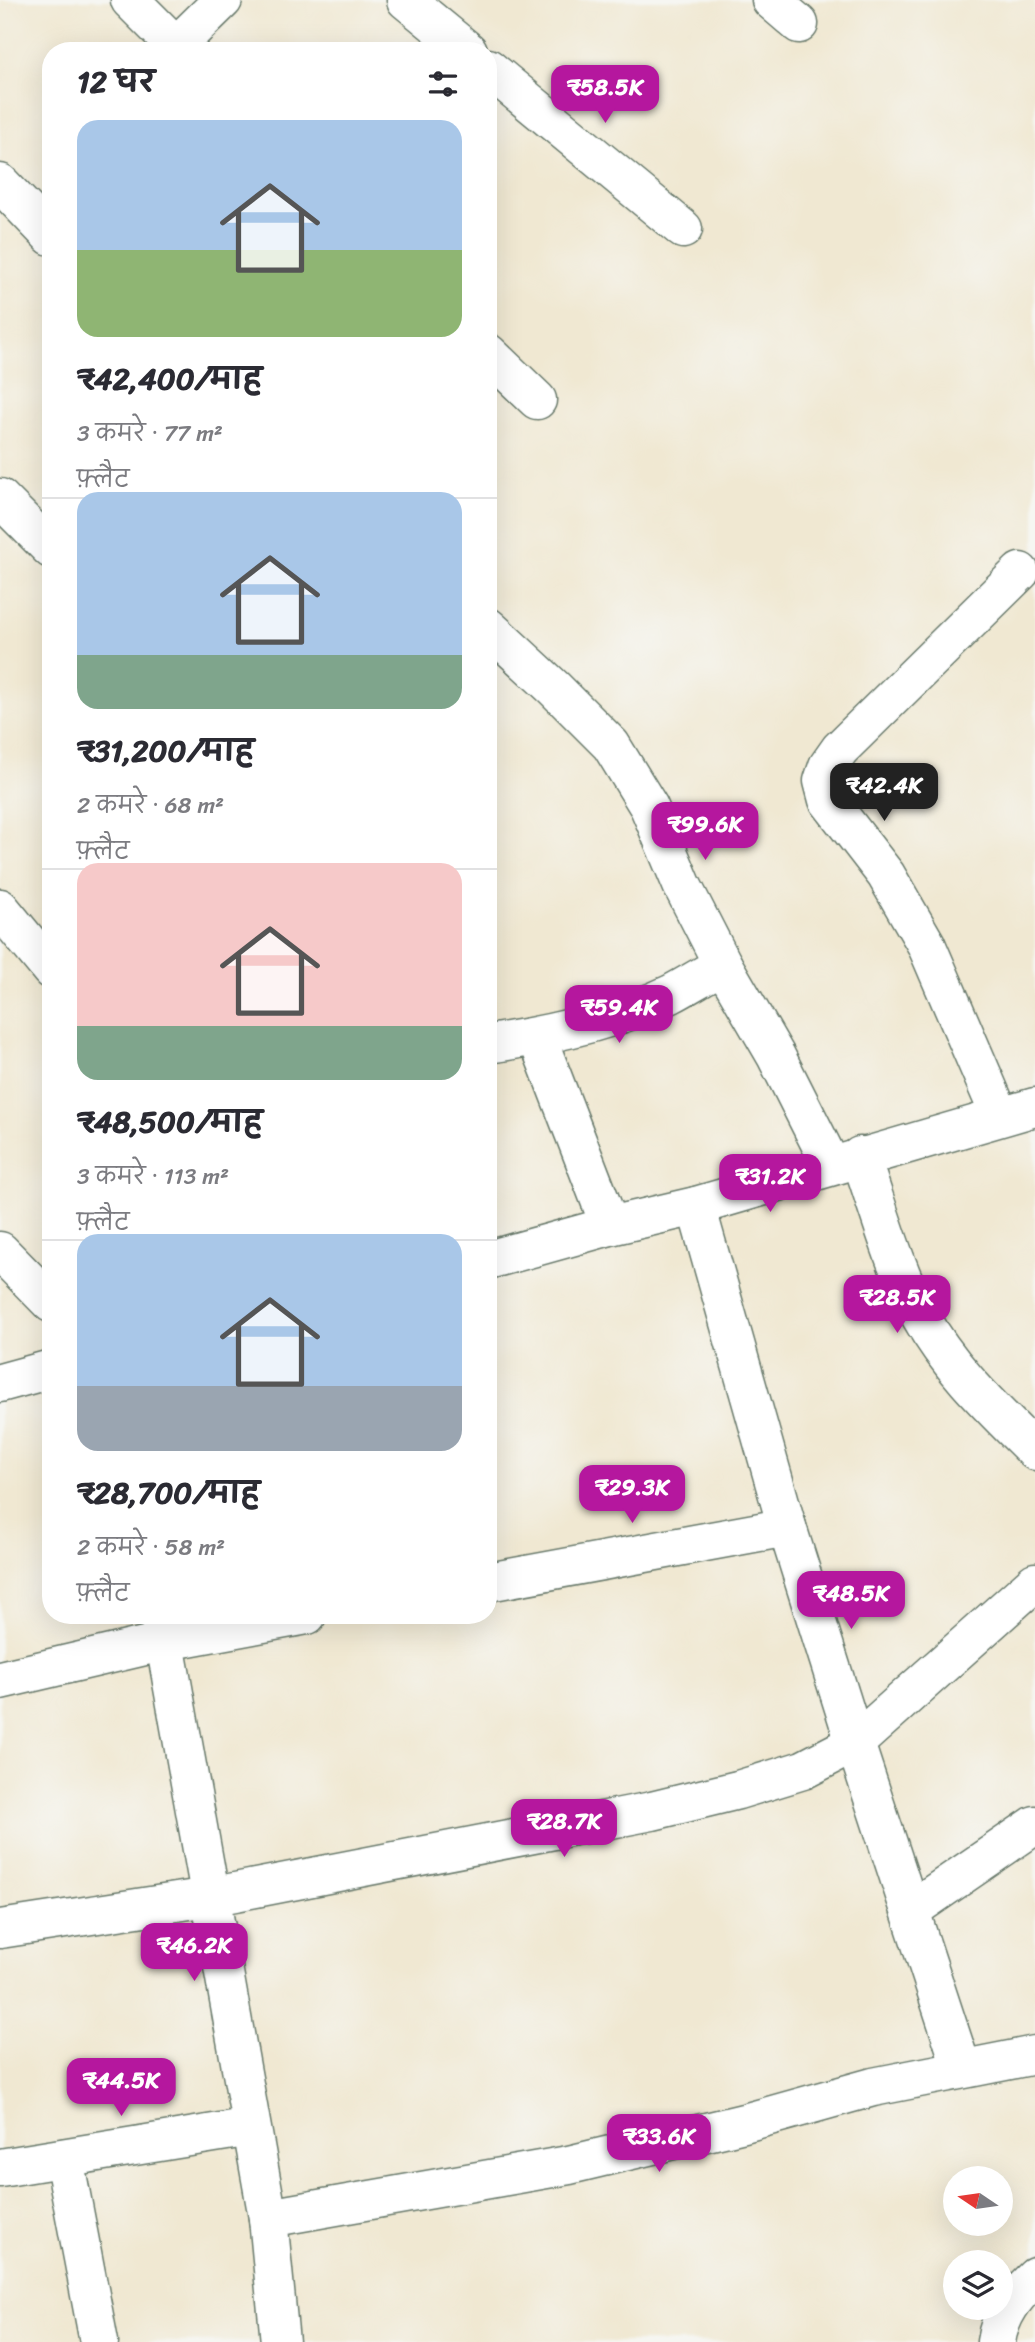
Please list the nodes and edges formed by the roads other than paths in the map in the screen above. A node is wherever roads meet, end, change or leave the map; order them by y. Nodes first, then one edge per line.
1 (130, 0) edge
2 (223, 0) edge
3 (406, 0) edge
4 (172, 42) edge
5 (184, 42) edge
6 (457, 42) edge
7 (497, 75) edge
8 (0, 183) edge
9 (42, 227) edge
10 (683, 229) dead end
11 (497, 362) edge
12 (537, 400) dead end
13 (0, 498) edge
14 (42, 540) edge
15 (1020, 572) dead end
16 (497, 635) edge
17 (0, 908) edge
18 (42, 959) edge
19 (723, 965) junction
20 (537, 1037) junction
21 (497, 1043) edge
22 (1018, 1112) edge
23 (845, 1161) junction
24 (696, 1206) junction
25 (610, 1226) junction
26 (0, 1251) edge
27 (497, 1257) edge
28 (42, 1294) edge
29 (42, 1371) edge
30 (0, 1383) edge
31 (1035, 1451) edge
32 (787, 1527) junction
33 (497, 1580) edge
34 (1035, 1582) edge
35 (207, 1624) edge
36 (163, 1628) edge
37 (0, 1680) edge
38 (855, 1743) junction
39 (1035, 1825) edge
40 (209, 1897) junction
41 (911, 1910) junction
42 (0, 1929) edge
43 (1035, 2055) edge
44 (962, 2069) junction
45 (251, 2127) junction
46 (64, 2158) junction
47 (0, 2168) edge
48 (268, 2218) junction
49 (1035, 2277) edge
50 (99, 2342) edge
51 (280, 2342) edge
52 (996, 2342) edge

1 - 4 street
2 - 5 street
3 - 6 street
7 - 10 street
8 - 9 street
11 - 12 street
13 - 14 street
15 - 22 street
16 - 19 street
17 - 18 street
19 - 20 street
19 - 23 street
20 - 21 street
20 - 25 street
22 - 23 street
23 - 24 street
23 - 31 street
24 - 25 street
24 - 32 street
25 - 27 street
26 - 28 street
29 - 30 street
32 - 33 street
32 - 38 street
34 - 38 street
35 - 36 street
36 - 37 street
36 - 40 street
38 - 40 street
38 - 41 street
39 - 41 street
40 - 42 street
40 - 45 street
41 - 44 street
43 - 44 street
44 - 48 street
45 - 46 street
45 - 48 street
46 - 47 street
46 - 50 street
48 - 51 street
49 - 52 street

